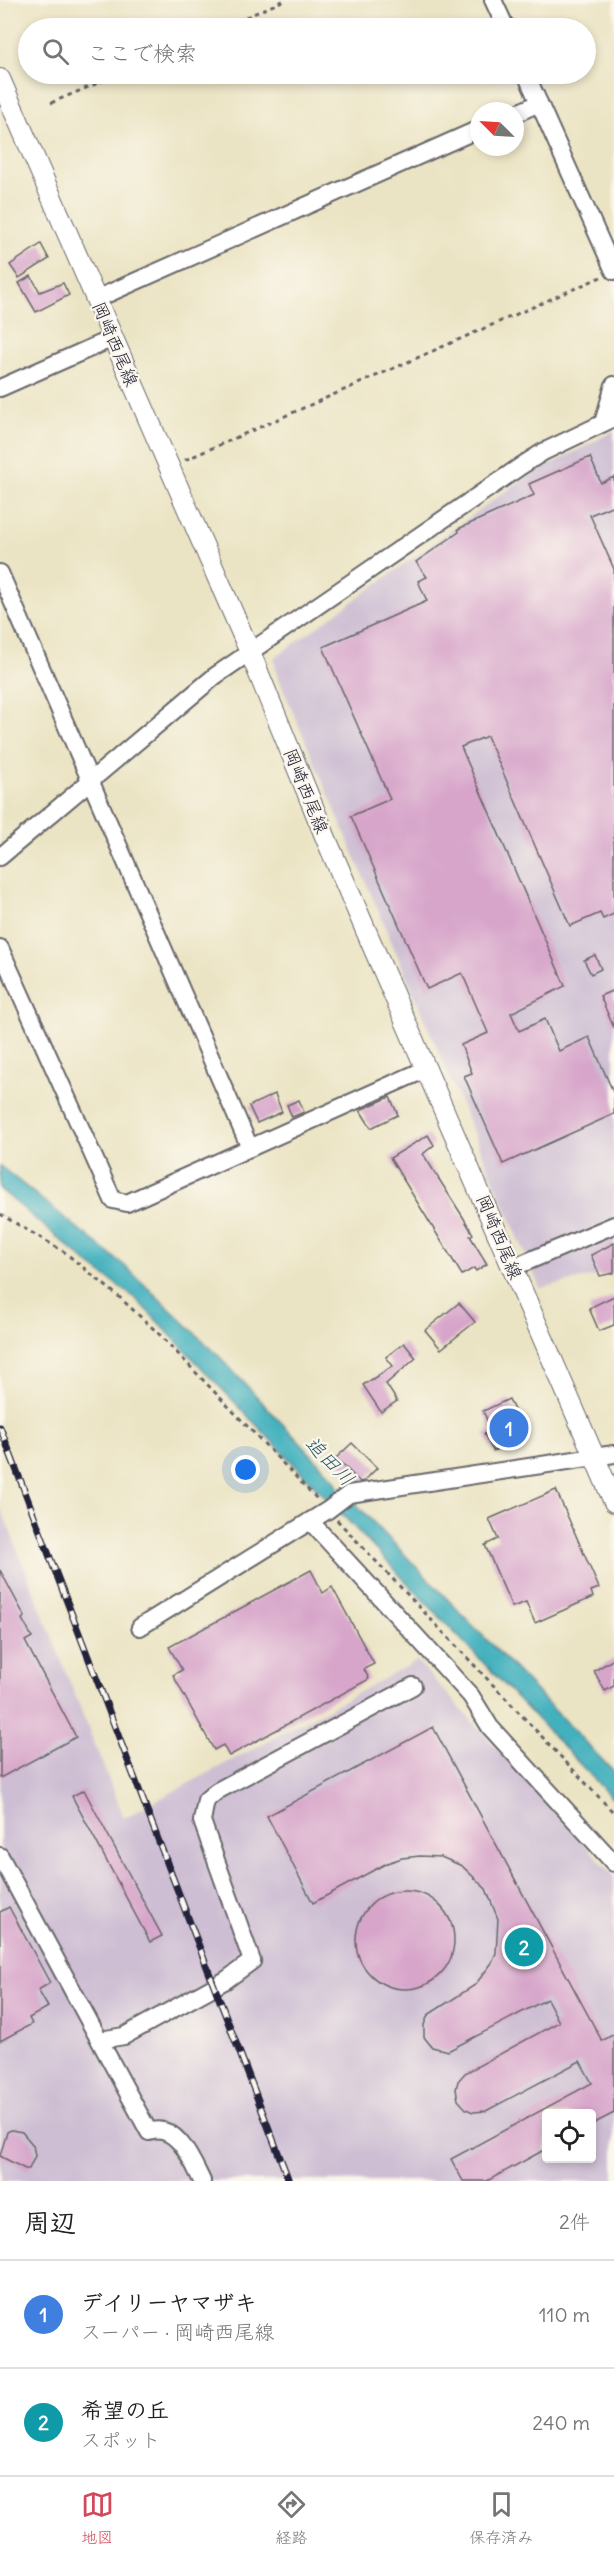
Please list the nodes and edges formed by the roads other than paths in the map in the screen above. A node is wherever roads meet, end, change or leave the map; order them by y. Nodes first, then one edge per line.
1 (493, 0) edge
2 (501, 18) edge
3 (0, 79) edge
4 (530, 84) edge
5 (539, 103) junction
6 (524, 110) edge
7 (470, 133) edge
8 (609, 274) edge
9 (96, 299) junction
10 (112, 338) junction
11 (614, 385) edge
12 (0, 388) edge
13 (608, 420) edge
14 (0, 573) edge
15 (250, 652) junction
16 (90, 779) junction
17 (0, 857) edge
18 (0, 948) edge
19 (426, 1069) junction
20 (250, 1148) junction
21 (614, 1225) edge
22 (512, 1268) junction
23 (614, 1454) edge
24 (594, 1457) junction
25 (614, 1502) edge
26 (310, 1521) junction
27 (140, 1627) dead end
28 (413, 1686) dead end
29 (0, 1856) edge
30 (614, 1863) edge
31 (100, 2040) junction
32 (202, 2181) edge

1 - 2 street
3 - 9 main road, 岡崎西尾線
4 - 5 street
5 - 6 street
5 - 8 street
7 - 9 street
9 - 10 main road, 岡崎西尾線
10 - 12 street
10 - 15 main road, 岡崎西尾線
11 - 13 street
13 - 15 street
14 - 16 street
15 - 16 street
15 - 19 main road, 岡崎西尾線
16 - 17 street
16 - 20 street
18 - 20 street
19 - 20 street
19 - 22 main road, 岡崎西尾線
21 - 22 street
22 - 24 main road, 岡崎西尾線
23 - 24 street
24 - 25 main road, 岡崎西尾線
24 - 26 street
26 - 27 street
26 - 30 street
28 - 31 street
29 - 31 street
31 - 32 street

